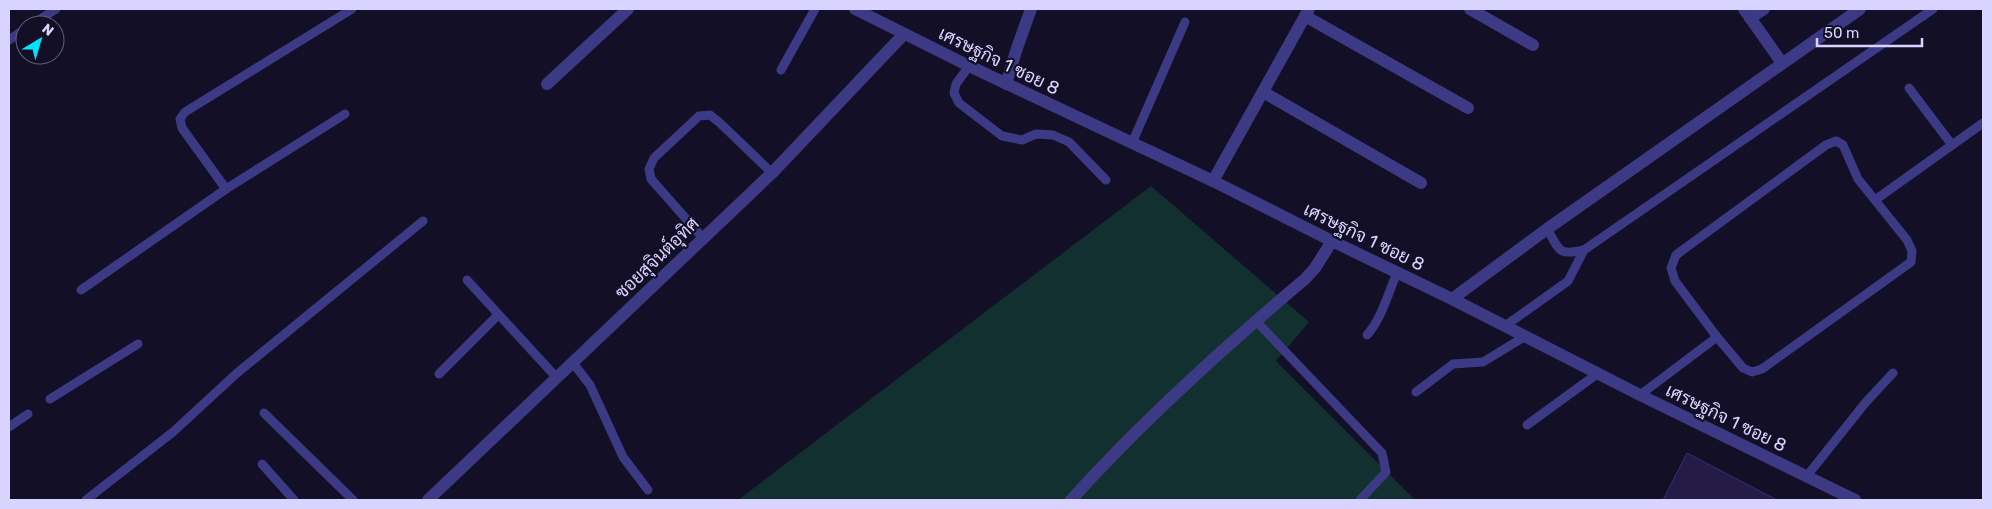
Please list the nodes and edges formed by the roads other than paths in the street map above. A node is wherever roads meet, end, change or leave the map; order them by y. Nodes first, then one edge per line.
1 (352, 9) edge
2 (628, 9) edge
3 (815, 9) edge
4 (855, 9) edge
5 (1031, 9) edge
6 (1470, 9) edge
7 (1764, 9) edge
8 (1860, 9) edge
9 (1933, 9) edge
10 (871, 12) edge
11 (1307, 12) edge
12 (1747, 13) edge
13 (1185, 22) dead end
14 (904, 34) junction
15 (1534, 45) dead end
16 (1782, 63) junction
17 (969, 66) junction
18 (781, 70) dead end
19 (547, 84) dead end
20 (1006, 84) junction
21 (1909, 88) dead end
22 (1262, 92) junction
23 (1468, 108) dead end
24 (345, 114) dead end
25 (1983, 123) edge
26 (1132, 143) junction
27 (1952, 145) junction
28 (772, 173) junction
29 (1106, 180) dead end
30 (1213, 181) junction
31 (1422, 183) dead end
32 (226, 189) junction
33 (1875, 200) junction
34 (423, 221) dead end
35 (1547, 229) junction
36 (704, 238) junction
37 (1332, 241) junction
38 (1584, 250) junction
39 (1397, 273) junction
40 (467, 280) dead end
41 (81, 290) dead end
42 (1452, 299) junction
43 (498, 314) junction
44 (1256, 321) junction
45 (1505, 326) junction
46 (1367, 335) dead end
47 (1524, 337) junction
48 (1717, 337) junction
49 (138, 344) dead end
50 (573, 363) junction
51 (1893, 373) dead end
52 (439, 374) dead end
53 (1597, 374) junction
54 (557, 378) junction
55 (1416, 392) dead end
56 (1640, 395) junction
57 (50, 399) dead end
58 (28, 414) dead end
59 (264, 414) dead end
60 (1527, 425) dead end
61 (9, 427) edge
62 (262, 464) dead end
63 (1806, 477) junction
64 (648, 490) dead end
65 (86, 500) edge
66 (294, 500) edge
67 (353, 500) edge
68 (428, 500) edge
69 (1072, 500) edge
70 (1360, 500) edge
71 (1855, 500) edge

1 - 32 lane
2 - 19 street
3 - 18 lane
4 - 10 street, เศรษฐกิจ 1 ซอย 8
5 - 20 street
6 - 15 street
7 - 12 street
8 - 16 street
9 - 38 lane
10 - 14 street, เศรษฐกิจ 1 ซอย 8
11 - 22 street
11 - 23 street
12 - 16 street
13 - 26 lane
14 - 17 street, เศรษฐกิจ 1 ซอย 8
14 - 28 street, ซอยสุจินต์อุทิศ
16 - 35 street
17 - 20 street, เศรษฐกิจ 1 ซอย 8
17 - 29 lane
20 - 26 street, เศรษฐกิจ 1 ซอย 8
21 - 27 lane
22 - 30 street
22 - 31 street
24 - 32 lane
25 - 27 lane
26 - 30 street, เศรษฐกิจ 1 ซอย 8
27 - 33 lane
28 - 36 street, ซอยสุจินต์อุทิศ
28 - 36 lane
30 - 37 street, เศรษฐกิจ 1 ซอย 8
32 - 41 lane
33 - 48 lane
33 - 48 lane
34 - 65 lane
35 - 38 lane
35 - 42 street
36 - 50 street, ซอยสุจินต์อุทิศ
37 - 39 street, เศรษฐกิจ 1 ซอย 8
37 - 44 street
38 - 45 lane
39 - 42 street, เศรษฐกิจ 1 ซอย 8
39 - 46 lane
40 - 43 lane
42 - 45 street, เศรษฐกิจ 1 ซอย 8
43 - 52 lane
43 - 54 lane
44 - 69 street
44 - 70 lane
45 - 47 street, เศรษฐกิจ 1 ซอย 8
47 - 53 street, เศรษฐกิจ 1 ซอย 8
47 - 55 lane
48 - 56 lane
49 - 57 lane
50 - 54 street, ซอยสุจินต์อุทิศ
50 - 64 lane
51 - 63 lane
53 - 56 street, เศรษฐกิจ 1 ซอย 8
53 - 60 lane
54 - 68 street, ซอยสุจินต์อุทิศ
56 - 63 street, เศรษฐกิจ 1 ซอย 8
58 - 61 lane
59 - 67 lane
62 - 66 lane
63 - 71 street, เศรษฐกิจ 1 ซอย 8

